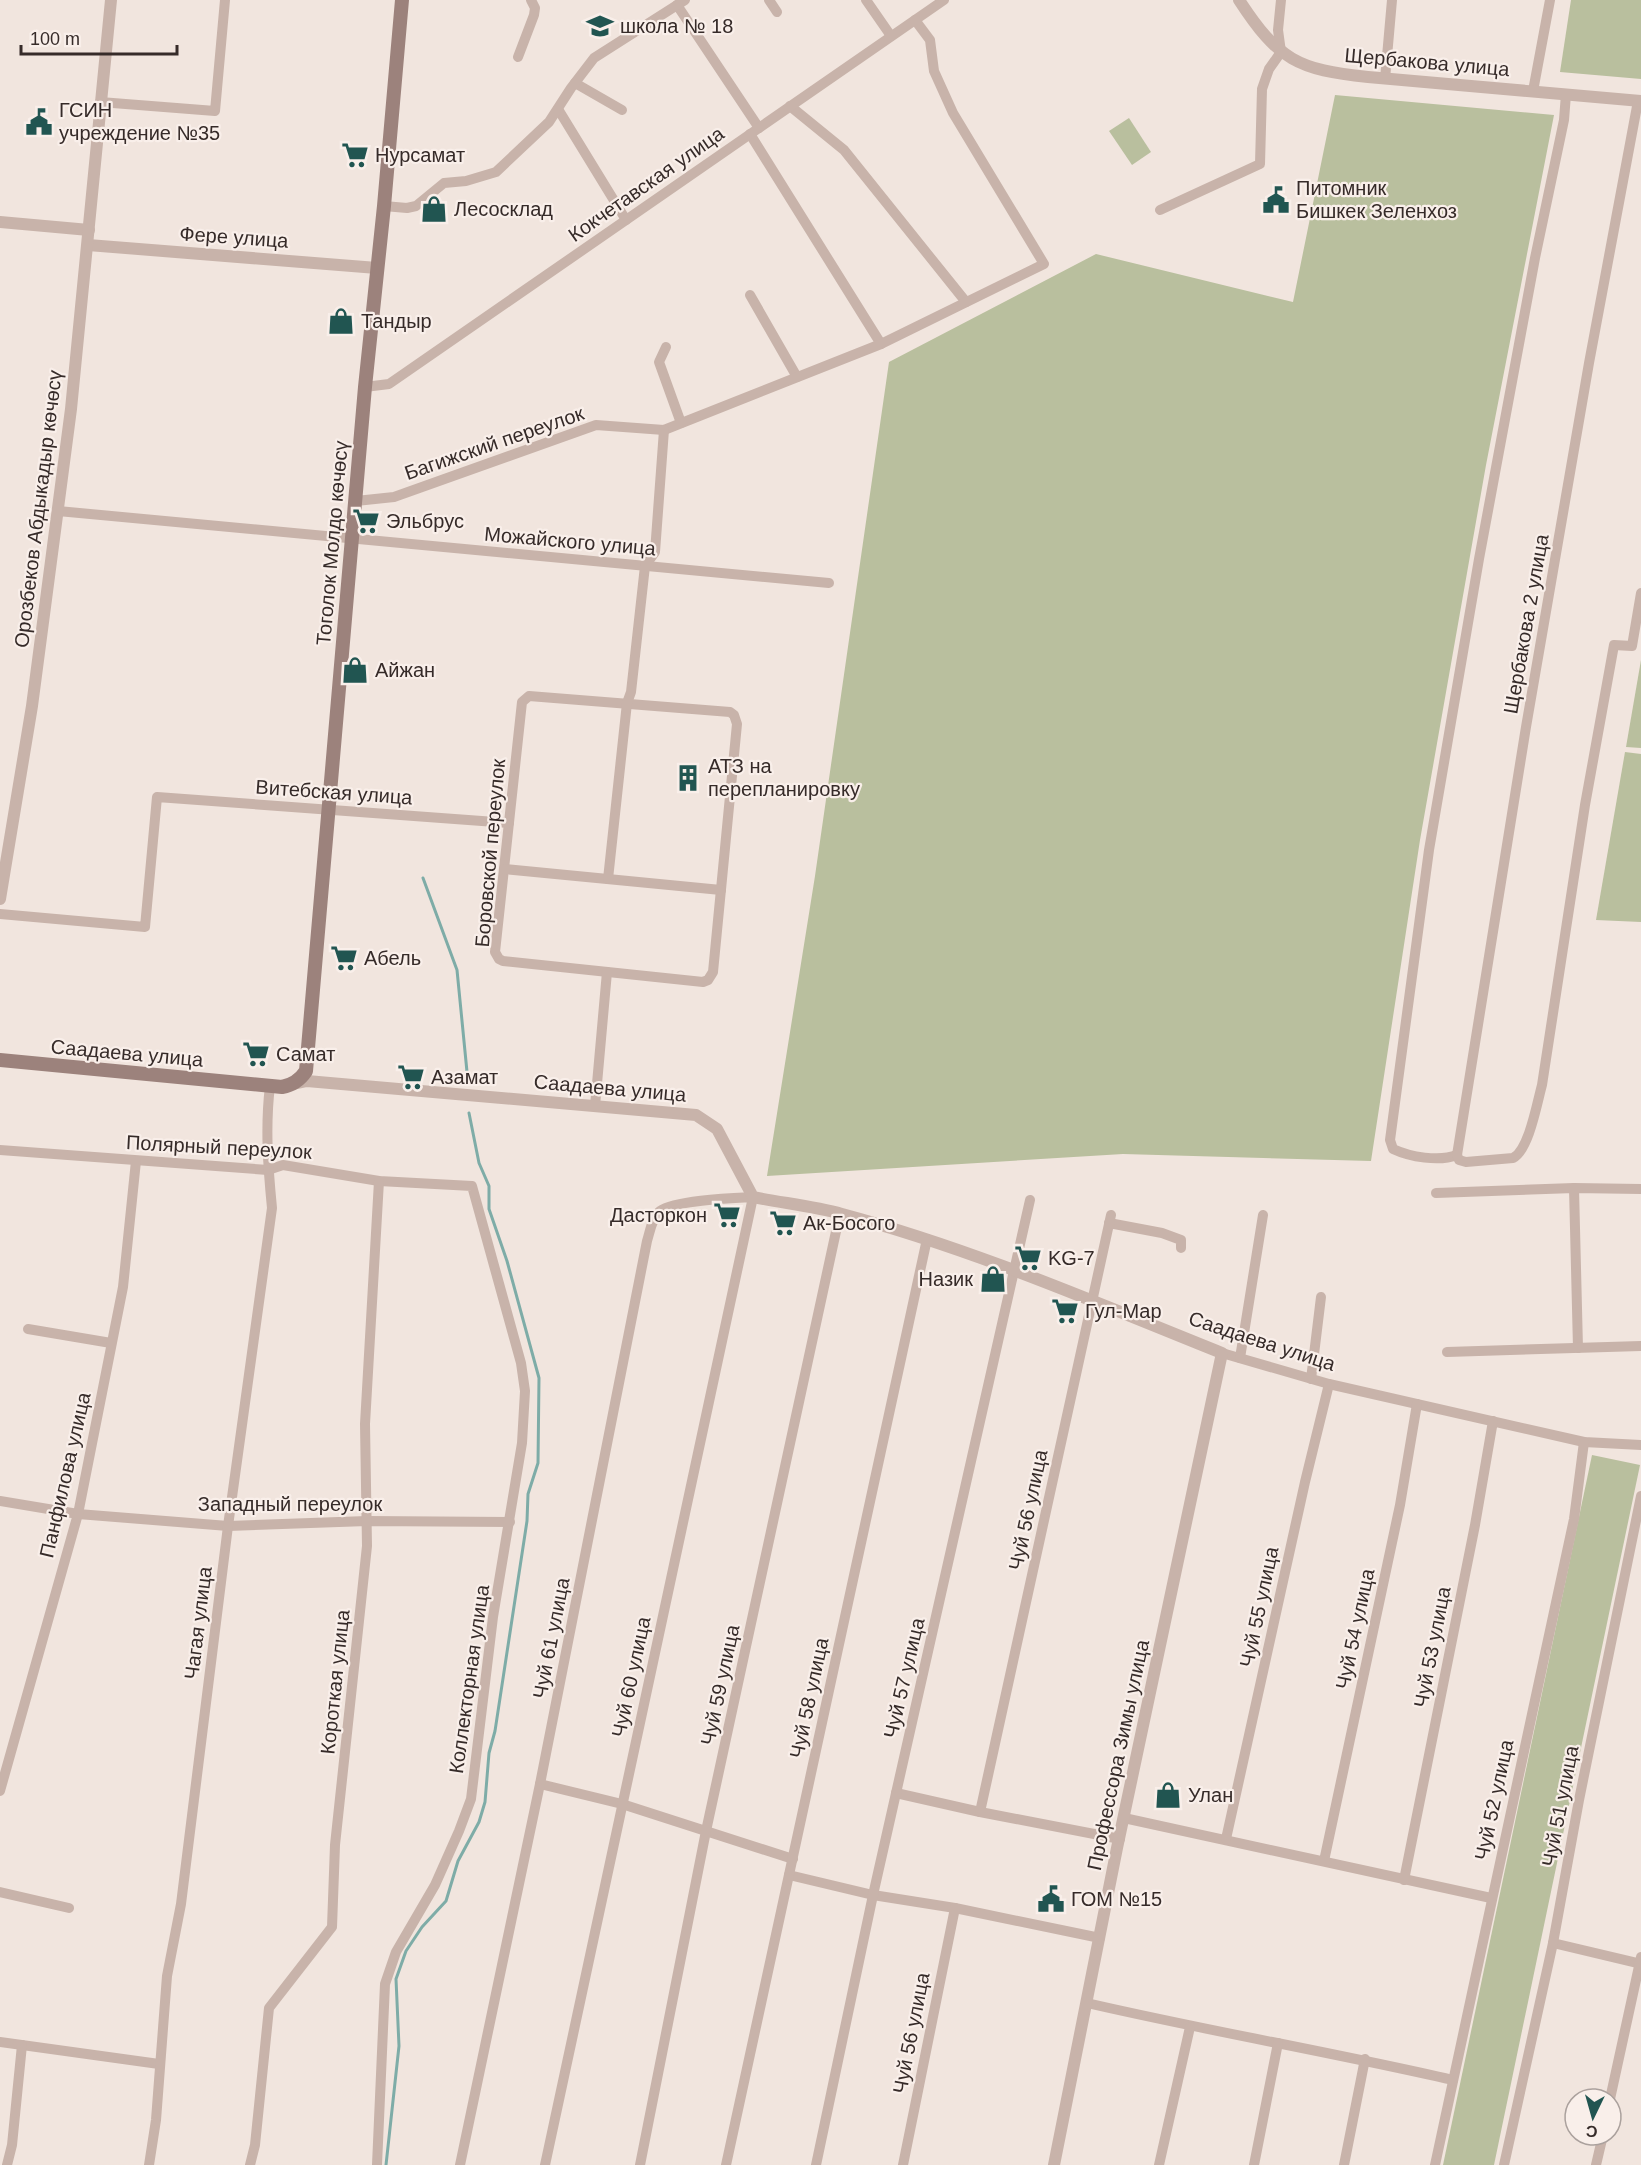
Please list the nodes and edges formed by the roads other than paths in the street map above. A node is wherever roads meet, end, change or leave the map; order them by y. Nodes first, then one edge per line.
1 (111, 0) edge
2 (225, 0) edge
3 (402, 0) edge
4 (531, 0) edge
5 (769, 0) edge
6 (866, 0) edge
7 (944, 0) edge
8 (1239, 0) edge
9 (1281, 0) edge
10 (1392, 0) edge
11 (1550, 0) edge
12 (681, 2) edge
13 (777, 12) dead end
14 (915, 20) junction
15 (891, 36) junction
16 (1281, 52) junction
17 (518, 57) dead end
18 (1385, 79) junction
19 (575, 83) junction
20 (1533, 92) junction
21 (1566, 94) junction
22 (1640, 101) edge
23 (100, 102) junction
24 (790, 106) junction
25 (558, 109) junction
26 (622, 110) dead end
27 (755, 131) junction
28 (384, 206) junction
29 (1160, 210) dead end
30 (626, 220) junction
31 (0, 222) edge
32 (89, 230) junction
33 (88, 245) junction
34 (377, 268) junction
35 (750, 296) dead end
36 (966, 302) junction
37 (881, 344) junction
38 (666, 347) dead end
39 (797, 377) junction
40 (365, 387) junction
41 (681, 423) junction
42 (664, 430) junction
43 (356, 501) junction
44 (58, 511) junction
45 (353, 539) junction
46 (645, 566) junction
47 (829, 583) dead end
48 (1641, 593) edge
49 (627, 704) junction
50 (328, 810) junction
51 (509, 824) junction
52 (504, 869) junction
53 (608, 879) junction
54 (721, 890) junction
55 (0, 899) edge
56 (0, 914) edge
57 (606, 972) junction
58 (0, 1060) edge
59 (293, 1084) junction
60 (270, 1086) junction
61 (595, 1106) junction
62 (0, 1150) edge
63 (1457, 1155) junction
64 (136, 1161) junction
65 (268, 1170) junction
66 (379, 1180) junction
67 (472, 1186) joint
68 (1574, 1188) junction
69 (1641, 1189) edge
70 (1436, 1192) dead end
71 (753, 1197) junction
72 (1030, 1200) dead end
73 (840, 1213) junction
74 (1263, 1215) dead end
75 (927, 1239) junction
76 (1181, 1248) dead end
77 (1014, 1270) junction
78 (1321, 1298) dead end
79 (1092, 1301) junction
80 (28, 1329) dead end
81 (111, 1343) junction
82 (1641, 1346) edge
83 (1578, 1348) junction
84 (1447, 1352) dead end
85 (1222, 1353) junction
86 (1240, 1358) junction
87 (1311, 1379) junction
88 (1329, 1384) junction
89 (1417, 1404) junction
90 (1493, 1421) junction
91 (1584, 1442) junction
92 (1641, 1445) edge
93 (1641, 1496) edge
94 (0, 1502) edge
95 (78, 1514) junction
96 (367, 1521) junction
97 (510, 1522) junction
98 (228, 1526) junction
99 (540, 1784) junction
100 (0, 1791) edge
101 (896, 1793) junction
102 (622, 1804) junction
103 (980, 1812) junction
104 (1124, 1818) junction
105 (706, 1831) junction
106 (1120, 1839) junction
107 (1226, 1839) junction
108 (793, 1859) junction
109 (1324, 1861) junction
110 (789, 1875) junction
111 (1404, 1880) junction
112 (0, 1892) edge
113 (873, 1895) junction
114 (1491, 1898) junction
115 (69, 1908) dead end
116 (955, 1908) junction
117 (1100, 1938) junction
118 (1553, 1943) junction
119 (1641, 1962) edge
120 (1087, 2003) junction
121 (1191, 2027) junction
122 (0, 2042) edge
123 (1278, 2043) junction
124 (22, 2045) junction
125 (1365, 2060) junction
126 (159, 2064) junction
127 (1453, 2080) junction
128 (1613, 2087) edge
129 (1600, 2147) edge
130 (8, 2165) edge
131 (149, 2165) edge
132 (250, 2165) edge
133 (377, 2165) edge
134 (459, 2165) edge
135 (545, 2165) edge
136 (640, 2165) edge
137 (726, 2165) edge
138 (816, 2165) edge
139 (903, 2165) edge
140 (1054, 2165) edge
141 (1159, 2165) edge
142 (1254, 2165) edge
143 (1344, 2165) edge
144 (1435, 2165) edge
145 (1504, 2165) edge
146 (1596, 2165) edge

1 - 23 street, Орозбеков Абдыкадыр көчөсү
2 - 23 street
3 - 28 main road, Тоголок Молдо көчөсү
4 - 17 street
5 - 13 street
6 - 15 street
7 - 14 street, Кокчетавская улица
8 - 16 street, Щербакова улица
9 - 16 street
10 - 18 street
11 - 20 street
12 - 19 street
12 - 27 street
14 - 15 street, Кокчетавская улица
14 - 36 street, Багижский переулок
15 - 24 street, Кокчетавская улица
16 - 18 street, Щербакова улица
16 - 29 street
18 - 20 street, Щербакова улица
19 - 25 street
19 - 26 street
20 - 21 street, Щербакова улица
21 - 22 street, Щербакова улица
21 - 63 street
22 - 63 street, Щербакова 2 улица
23 - 32 street, Орозбеков Абдыкадыр көчөсү
24 - 27 street, Кокчетавская улица
24 - 36 street
25 - 28 street
25 - 30 street
27 - 30 street, Кокчетавская улица
27 - 37 street
28 - 34 main road, Тоголок Молдо көчөсү
30 - 40 street, Кокчетавская улица
31 - 32 street
32 - 33 street, Орозбеков Абдыкадыр көчөсү
33 - 34 street, Фере улица
33 - 44 street, Орозбеков Абдыкадыр көчөсү
34 - 40 main road, Тоголок Молдо көчөсү
35 - 39 street
36 - 37 street, Багижский переулок
37 - 39 street, Багижский переулок
38 - 41 street
39 - 41 street, Багижский переулок
40 - 43 main road, Тоголок Молдо көчөсү
41 - 42 street, Багижский переулок
42 - 43 street, Багижский переулок
42 - 46 street
43 - 45 main road, Тоголок Молдо көчөсү
44 - 45 street, Можайского улица
44 - 55 street, Орозбеков Абдыкадыр көчөсү
45 - 46 street, Можайского улица
45 - 50 main road, Тоголок Молдо көчөсү
46 - 47 street, Можайского улица
46 - 49 street
48 - 63 street
49 - 51 street, Боровской переулок
49 - 53 street
49 - 54 street, Боровской переулок
50 - 51 street, Витебская улица
50 - 56 street, Витебская улица
50 - 59 main road, Тоголок Молдо көчөсү
51 - 52 street, Боровской переулок
52 - 53 street
52 - 57 street, Боровской переулок
53 - 54 street
54 - 57 street, Боровской переулок
57 - 61 street
58 - 60 main road, Саадаева улица
59 - 60 main road, Саадаева улица
59 - 61 street, Саадаева улица
60 - 65 street, Чагая улица
61 - 71 street, Саадаева улица
62 - 64 street, Полярный переулок
64 - 65 street, Полярный переулок
64 - 81 street, Панфилова улица
65 - 66 street, Полярный переулок
65 - 98 street, Чагая улица
66 - 67 street, Полярный переулок
66 - 96 street, Короткая улица
67 - 97 street, Коллекторная улица
68 - 69 street
68 - 70 street
68 - 83 street
71 - 73 street, Саадаева улица
71 - 99 street, Чуй 61 улица
71 - 102 street, Чуй 60 улица
72 - 77 street, Чуй 57 улица
73 - 75 street, Саадаева улица
73 - 105 street, Чуй 59 улица
74 - 86 street
75 - 77 street, Саадаева улица
75 - 108 street, Чуй 58 улица
76 - 79 street, Чуй 56 улица
77 - 79 street, Саадаева улица
77 - 101 street, Чуй 57 улица
78 - 87 street
79 - 85 street, Саадаева улица
79 - 103 street, Чуй 56 улица
80 - 81 street
81 - 95 street, Панфилова улица
82 - 83 street
83 - 84 street
85 - 86 street, Саадаева улица
85 - 104 street, Профессора Зимы улица
86 - 87 street, Саадаева улица
87 - 88 street, Саадаева улица
88 - 89 street, Саадаева улица
88 - 107 street, Чуй 55 улица
89 - 90 street, Саадаева улица
89 - 109 street, Чуй 54 улица
90 - 91 street, Саадаева улица
90 - 111 street, Чуй 53 улица
91 - 92 street, Саадаева улица
91 - 114 street, Чуй 52 улица
93 - 118 street, Чуй 51 улица
94 - 95 street, Западный переулок
95 - 98 street, Западный переулок
95 - 100 street, Панфилова улица
96 - 97 street, Западный переулок
96 - 98 street, Западный переулок
96 - 132 street, Короткая улица
97 - 133 street, Коллекторная улица
98 - 126 street, Чагая улица
99 - 102 street
99 - 134 street, Чуй 61 улица
101 - 103 street
101 - 113 street, Чуй 57 улица
102 - 105 street
102 - 135 street, Чуй 60 улица
103 - 106 street
104 - 106 street, Профессора Зимы улица
104 - 107 street
105 - 108 street
105 - 136 street, Чуй 59 улица
106 - 117 street, Профессора Зимы улица
107 - 109 street
108 - 110 street, Чуй 58 улица
109 - 111 street
110 - 113 street
110 - 137 street, Чуй 58 улица
111 - 114 street
112 - 115 street
113 - 116 street
113 - 138 street, Чуй 57 улица
114 - 127 street, Чуй 52 улица
116 - 117 street
116 - 139 street, Чуй 56 улица
117 - 120 street, Профессора Зимы улица
118 - 119 street
118 - 145 street, Чуй 51 улица
119 - 128 street
120 - 121 street
120 - 140 street, Профессора Зимы улица
121 - 123 street
121 - 141 street
122 - 124 street
123 - 125 street
123 - 142 street
124 - 126 street
124 - 130 street
125 - 127 street
125 - 143 street
126 - 131 street, Чагая улица
127 - 144 street, Чуй 52 улица
129 - 146 street

